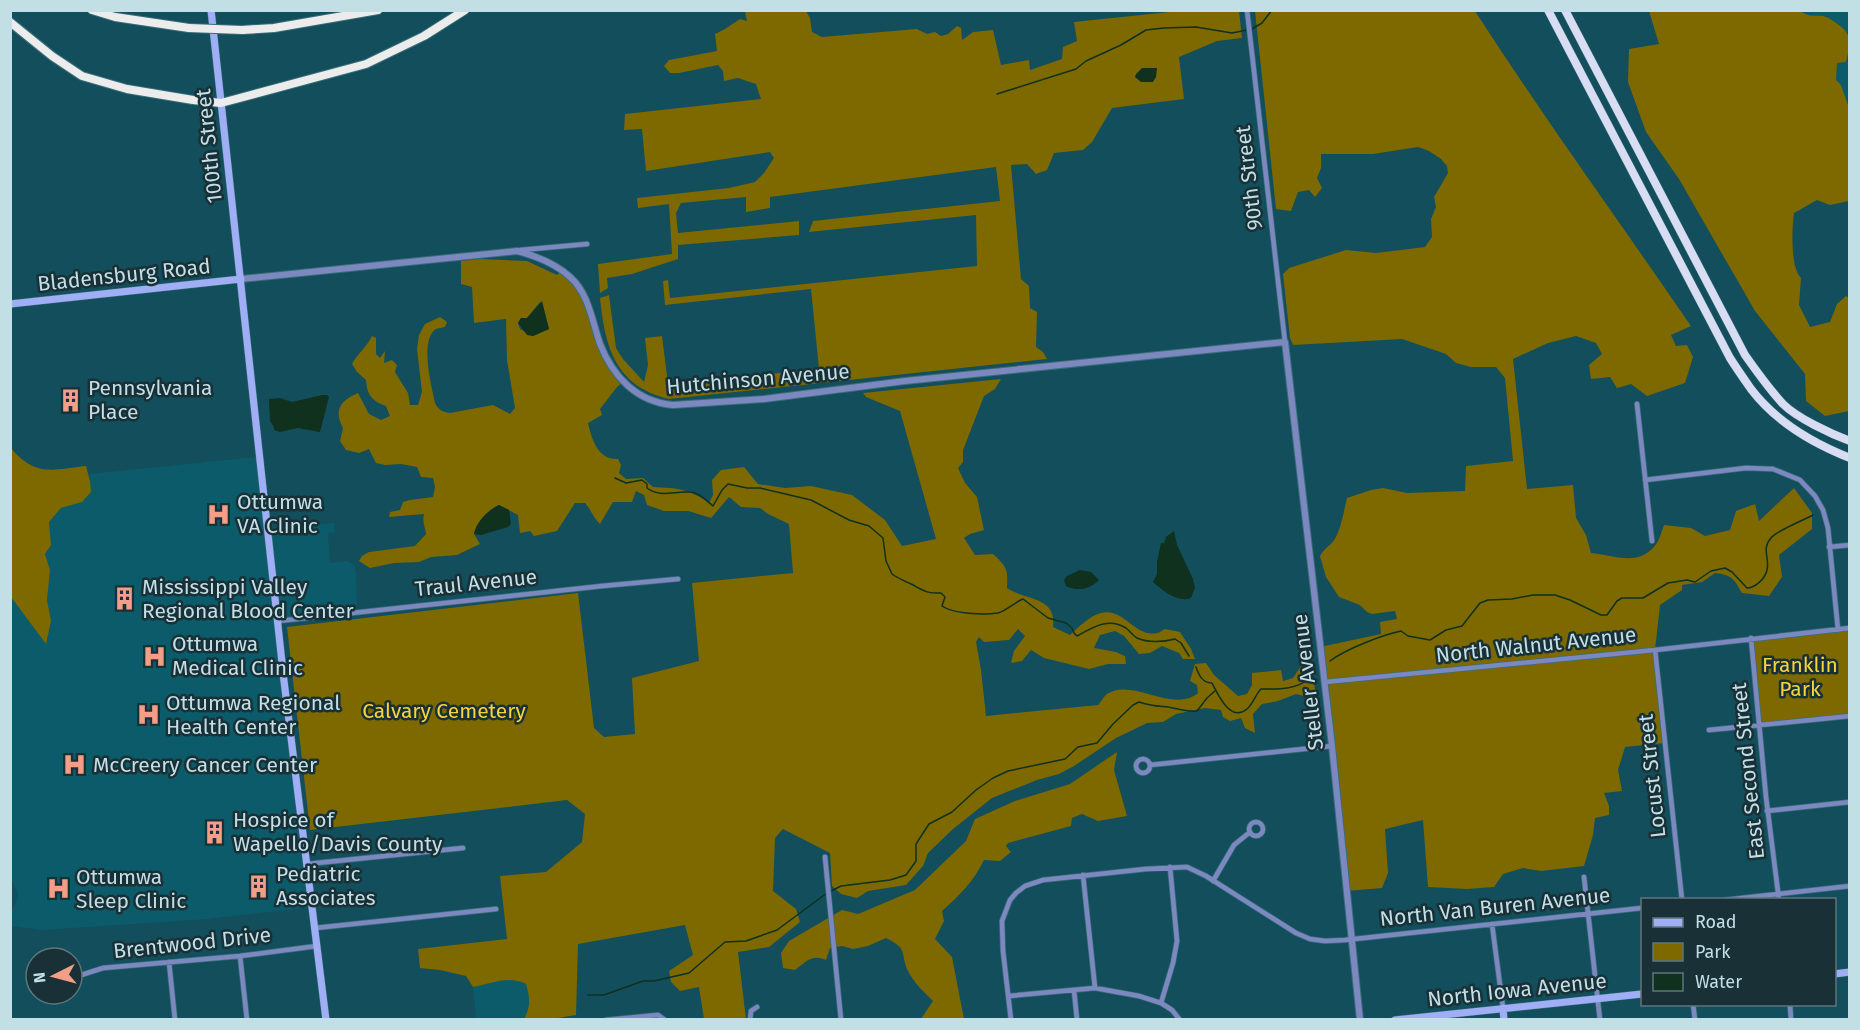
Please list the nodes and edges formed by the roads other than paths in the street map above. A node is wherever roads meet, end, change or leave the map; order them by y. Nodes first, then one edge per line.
1 (92, 10) edge
2 (211, 10) edge
3 (378, 10) edge
4 (465, 10) edge
5 (1247, 10) edge
6 (1548, 10) edge
7 (1564, 10) edge
8 (10, 22) edge
9 (221, 103) junction
10 (587, 244) dead end
11 (517, 251) junction
12 (241, 279) junction
13 (10, 304) edge
14 (1285, 342) junction
15 (1637, 404) dead end
16 (1850, 441) edge
17 (1850, 458) edge
18 (1645, 480) junction
19 (1652, 541) dead end
20 (1850, 544) edge
21 (1829, 547) junction
22 (678, 579) dead end
23 (278, 621) junction
24 (1850, 628) edge
25 (1838, 630) junction
26 (1751, 638) junction
27 (1655, 650) junction
28 (1325, 682) junction
29 (1850, 716) edge
30 (1759, 725) junction
31 (1709, 730) dead end
32 (1332, 746) junction
33 (1150, 765) dead end
34 (1850, 802) edge
35 (1767, 811) junction
36 (1250, 832) dead end
37 (463, 848) dead end
38 (825, 857) dead end
39 (307, 864) junction
40 (1170, 867) junction
41 (1083, 875) junction
42 (1584, 876) dead end
43 (1213, 881) junction
44 (1850, 886) edge
45 (1779, 897) edge
46 (1682, 898) edge
47 (1761, 898) edge
48 (1641, 908) edge
49 (496, 909) dead end
50 (1589, 914) junction
51 (1492, 924) junction
52 (315, 928) junction
53 (1351, 939) junction
54 (317, 946) junction
55 (240, 956) junction
56 (169, 962) junction
57 (84, 974) edge
58 (1095, 988) junction
59 (1074, 990) junction
60 (1641, 994) edge
61 (1009, 996) junction
62 (1598, 998) junction
63 (1161, 1003) junction
64 (757, 1007) dead end
65 (1503, 1008) junction
66 (175, 1020) edge
67 (247, 1020) edge
68 (326, 1020) edge
69 (606, 1020) edge
70 (665, 1020) edge
71 (750, 1020) edge
72 (841, 1020) edge
73 (1011, 1020) edge
74 (1077, 1020) edge
75 (1180, 1020) edge
76 (1360, 1020) edge
77 (1395, 1020) edge
78 (1504, 1020) edge
79 (1600, 1020) edge

1 - 3 highway, bridge
2 - 9 main road, 100th Street
4 - 9 highway
5 - 14 street, 90th Street
6 - 17 highway
7 - 16 highway
8 - 9 highway
9 - 12 main road, 100th Street
10 - 11 street
11 - 12 street, Hutchinson Avenue
11 - 14 street, Hutchinson Avenue
12 - 13 main road, Bladensburg Road
12 - 23 main road, 100th Street
14 - 28 street, Steller Avenue
15 - 18 street
18 - 19 street
18 - 21 street
20 - 21 street
21 - 25 street
22 - 23 street, Traul Avenue
23 - 39 main road, 100th Street
24 - 25 street, North Walnut Avenue
25 - 26 street, North Walnut Avenue
26 - 27 street, North Walnut Avenue
26 - 30 street, East Second Street
27 - 28 street, North Walnut Avenue
27 - 46 street, Locust Street
28 - 32 street, Steller Avenue
29 - 30 street
30 - 31 street
30 - 35 street, East Second Street
32 - 33 street
32 - 53 street, Steller Avenue
34 - 35 street
35 - 45 street, East Second Street
36 - 43 street
37 - 39 street
38 - 72 street
39 - 52 main road, 100th Street
40 - 41 street, North Van Buren Avenue
40 - 43 street, North Van Buren Avenue
40 - 63 street
41 - 58 street
41 - 61 street, North Van Buren Avenue
42 - 50 street
43 - 53 street, North Van Buren Avenue
44 - 45 street
45 - 47 street
48 - 50 street, North Van Buren Avenue
49 - 52 street
50 - 51 street, North Van Buren Avenue
50 - 62 street
51 - 53 street, North Van Buren Avenue
51 - 65 street
52 - 54 main road, 100th Street
53 - 76 street, Steller Avenue
54 - 55 street, Brentwood Drive
54 - 68 main road, 100th Street
55 - 56 street, Brentwood Drive
55 - 67 street
56 - 57 street, Brentwood Drive
56 - 66 street
58 - 59 street
58 - 63 street
59 - 61 street
59 - 74 street
60 - 62 main road, North Iowa Avenue
61 - 73 street
62 - 65 main road, North Iowa Avenue
62 - 79 street
63 - 75 street
64 - 71 street
65 - 77 main road, North Iowa Avenue
65 - 78 main road
69 - 70 street

